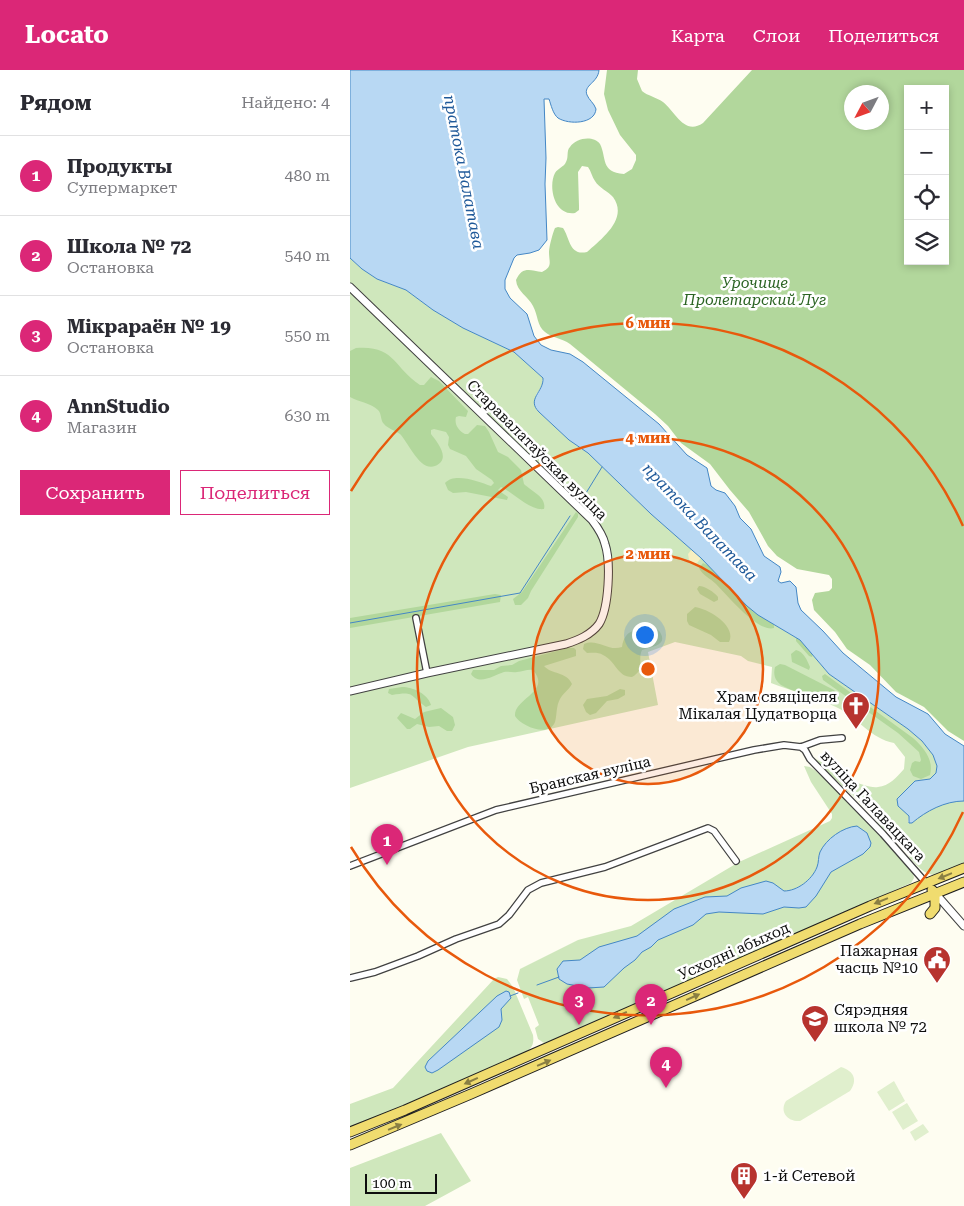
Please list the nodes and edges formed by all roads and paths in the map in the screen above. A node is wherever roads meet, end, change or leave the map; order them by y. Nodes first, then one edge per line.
1 (350, 287) edge
2 (416, 618) dead end
3 (427, 673) junction
4 (350, 691) edge
5 (842, 738) dead end
6 (801, 747) junction
7 (736, 861) dead end
8 (350, 866) edge
9 (964, 868) edge
10 (964, 882) edge
11 (926, 883) junction
12 (935, 893) junction
13 (930, 914) dead end
14 (964, 926) edge
15 (350, 978) edge
16 (350, 1132) edge
17 (350, 1145) edge

1 - 3 street, Старавалатаўская вуліца
2 - 3 street
3 - 4 street, Старавалатаўская вуліца
5 - 6 street, Бранская вуліца
6 - 8 street, Бранская вуліца
6 - 11 street, вуліца Галавацкага
7 - 15 street
9 -> 11 main road, Усходні абыход
10 - 12 main road, Усходні абыход
11 - 12 main road
11 -> 16 main road, Усходні абыход
12 - 13 main road
12 - 14 street
17 -> 12 main road, Усходні абыход

